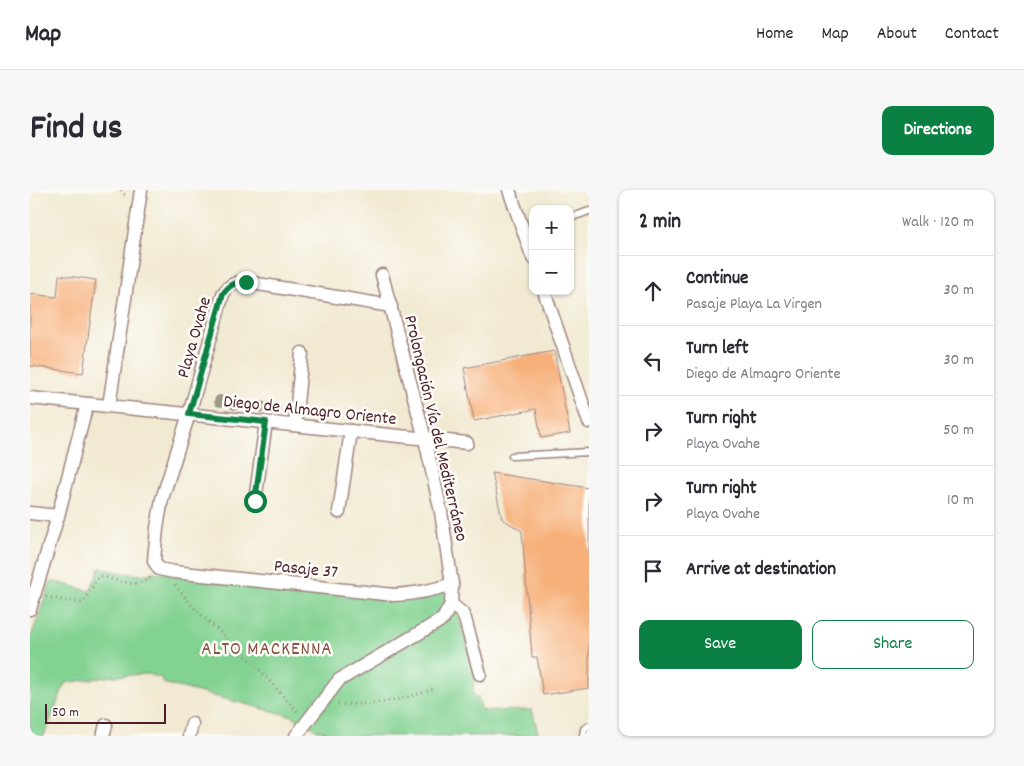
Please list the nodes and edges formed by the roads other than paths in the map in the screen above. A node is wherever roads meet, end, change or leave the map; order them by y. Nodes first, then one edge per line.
1 (141, 190) edge
2 (509, 190) edge
3 (589, 211) edge
4 (574, 217) edge
5 (529, 235) edge
6 (382, 275) dead end
7 (545, 295) edge
8 (391, 306) junction
9 (302, 352) dead end
10 (30, 398) edge
11 (87, 404) junction
12 (108, 406) junction
13 (189, 414) junction
14 (266, 422) junction
15 (589, 422) edge
16 (294, 425) junction
17 (351, 431) junction
18 (425, 439) junction
19 (467, 443) dead end
20 (589, 452) edge
21 (512, 456) dead end
22 (255, 501) dead end
23 (339, 512) dead end
24 (30, 513) edge
25 (58, 516) junction
26 (156, 566) joint
27 (452, 584) junction
28 (450, 604) junction
29 (30, 609) edge
30 (480, 674) dead end
31 (589, 726) edge
32 (296, 736) edge
33 (583, 736) edge

1 - 12 street
2 - 5 street
3 - 4 lane
6 - 8 street, Prolongación Vía del Mediterráneo
7 - 15 street
8 - 13 street, Playa Ovahe
8 - 18 street, Prolongación Vía del Mediterráneo
9 - 16 street
10 - 11 street, Diego de Almagro Oriente
11 - 12 street, Diego de Almagro Oriente
11 - 25 street
12 - 13 street, Diego de Almagro Oriente
13 - 14 street, Diego de Almagro Oriente
13 - 26 street, Playa Ovahe
14 - 16 street, Diego de Almagro Oriente
14 - 22 street
16 - 17 street, Diego de Almagro Oriente
17 - 18 street, Diego de Almagro Oriente
17 - 23 street
18 - 19 street, Diego de Almagro Oriente
18 - 27 street, Prolongación Vía del Mediterráneo
20 - 21 lane
24 - 25 street
25 - 29 street
26 - 27 street, Pasaje 37
27 - 28 street, Prolongación Vía del Mediterráneo
28 - 30 street
28 - 32 street, Prolongación Vía del Mediterráneo
31 - 33 lane

